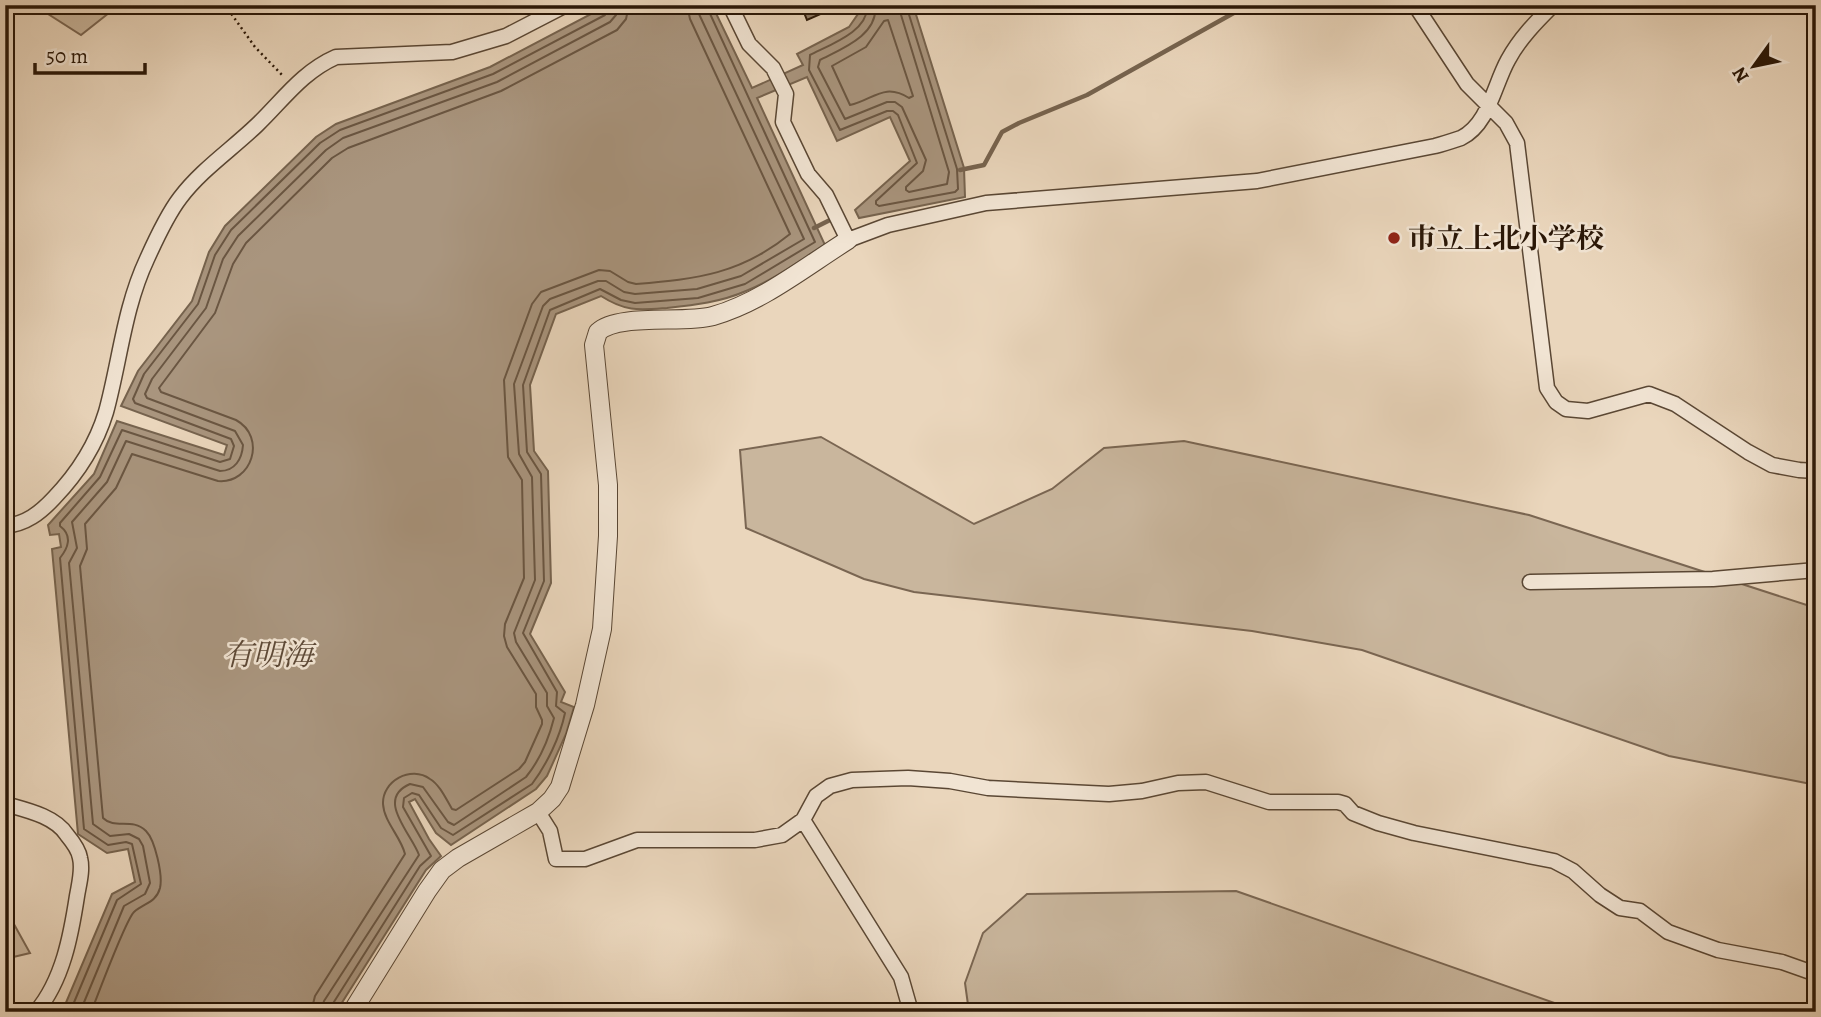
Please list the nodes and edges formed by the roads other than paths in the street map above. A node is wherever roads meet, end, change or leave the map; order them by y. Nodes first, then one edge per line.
1 (566, 5) edge
2 (730, 5) edge
3 (1415, 5) edge
4 (1553, 5) edge
5 (1488, 106) junction
6 (848, 240) junction
7 (1816, 471) edge
8 (5, 526) edge
9 (1816, 570) edge
10 (1530, 582) dead end
11 (5, 804) edge
12 (538, 812) junction
13 (803, 820) junction
14 (1816, 974) edge
15 (36, 1012) edge
16 (352, 1012) edge
17 (911, 1012) edge

1 - 8 street
2 - 6 street
3 - 5 street
4 - 5 street
5 - 6 street
5 - 7 street
6 - 12 street
9 - 10 street
11 - 15 street
12 - 13 street
12 - 16 street
13 - 14 street
13 - 17 street

